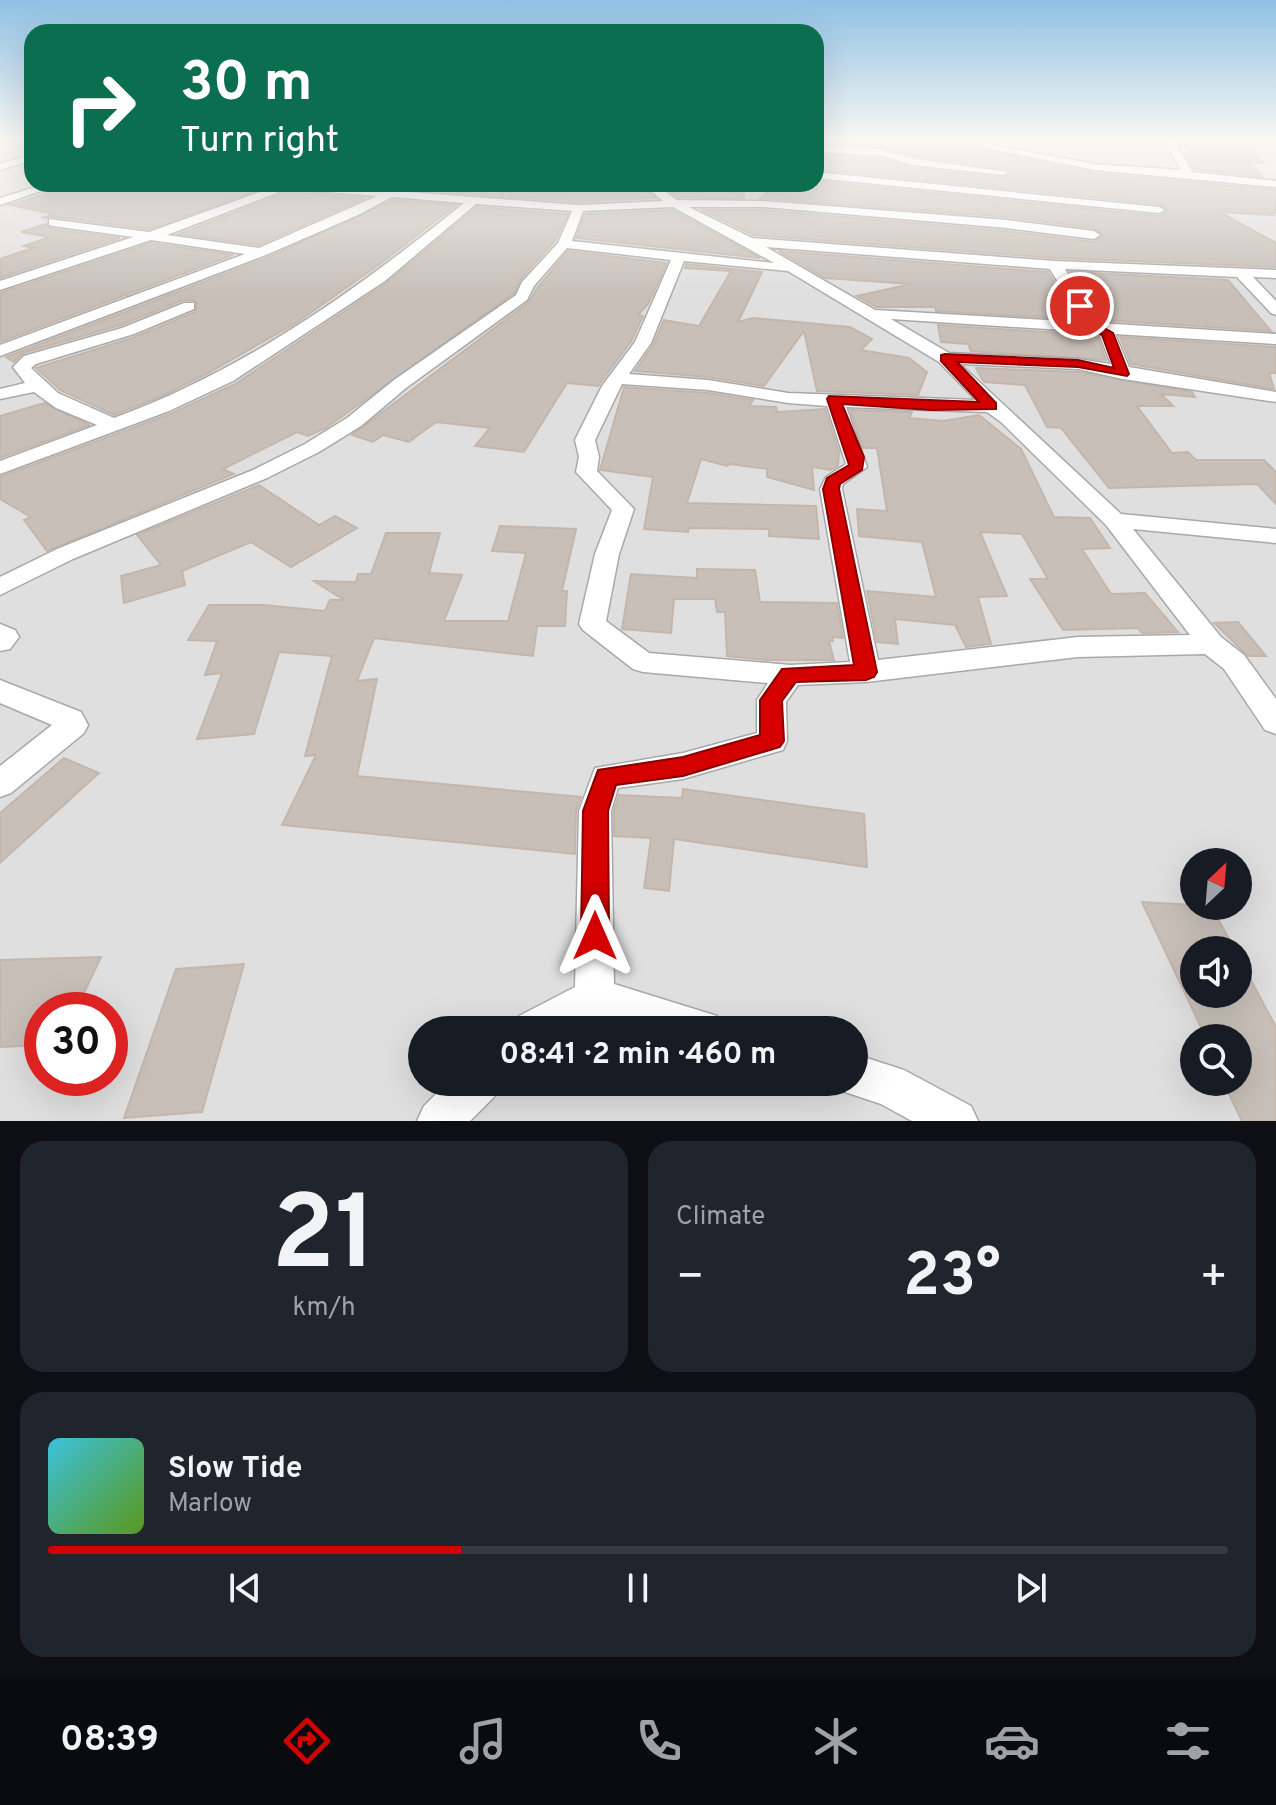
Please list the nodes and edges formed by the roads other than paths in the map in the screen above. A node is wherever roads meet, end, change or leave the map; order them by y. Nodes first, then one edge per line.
1 (976, 191) edge
2 (990, 191) edge
3 (31, 192) edge
4 (270, 192) edge
5 (374, 192) edge
6 (659, 192) edge
7 (391, 193) junction
8 (475, 199) junction
9 (966, 200) dead end
10 (0, 202) edge
11 (673, 203) junction
12 (579, 208) junction
13 (955, 209) dead end
14 (1159, 210) dead end
15 (943, 219) junction
16 (53, 222) dead end
17 (1094, 235) dead end
18 (151, 236) junction
19 (747, 241) junction
20 (564, 244) junction
21 (261, 252) junction
22 (679, 257) junction
23 (1055, 265) junction
24 (795, 269) junction
25 (1239, 271) junction
26 (1276, 274) edge
27 (0, 286) edge
28 (189, 306) dead end
29 (1276, 310) edge
30 (870, 314) junction
31 (1092, 326) junction
32 (1276, 339) edge
33 (0, 351) edge
34 (945, 358) junction
35 (1123, 374) junction
36 (616, 378) junction
37 (35, 386) junction
38 (0, 394) edge
39 (1276, 397) edge
40 (834, 399) junction
41 (991, 406) junction
42 (115, 425) junction
43 (0, 468) edge
44 (1114, 520) junction
45 (1276, 536) edge
46 (0, 587) edge
47 (0, 633) edge
48 (0, 642) edge
49 (1211, 644) junction
50 (866, 672) junction
51 (790, 675) junction
52 (0, 691) edge
53 (1276, 722) edge
54 (0, 784) edge
55 (595, 998) junction
56 (560, 1016) edge
57 (656, 1016) edge
58 (868, 1079) edge
59 (465, 1096) edge
60 (439, 1121) edge
61 (956, 1121) edge

1 - 9 street
2 - 14 street
3 - 10 street
4 - 18 street
5 - 7 street
6 - 11 street
7 - 8 street
7 - 21 street
8 - 12 street
8 - 42 street
11 - 12 street
11 - 15 street
11 - 19 street
12 - 20 street
13 - 15 street
15 - 17 street
16 - 18 street
18 - 21 street
18 - 27 street
19 - 23 street
19 - 24 street
20 - 22 street
20 - 46 street
21 - 33 street
22 - 24 street
22 - 36 street
23 - 25 street
23 - 31 street
24 - 30 street
25 - 26 street
25 - 29 street
28 - 37 street
30 - 31 street
30 - 34 street
31 - 32 street
31 - 35 street
34 - 35 street
34 - 41 street
35 - 39 street
36 - 40 street
36 - 51 street
37 - 38 street
37 - 42 street
40 - 41 street
40 - 50 street
41 - 44 street
42 - 43 street
44 - 45 street
44 - 49 street
47 - 48 street
49 - 50 street
49 - 53 street
50 - 51 street
51 - 55 street
52 - 54 street
55 - 56 street
55 - 57 street
58 - 61 street
59 - 60 street

